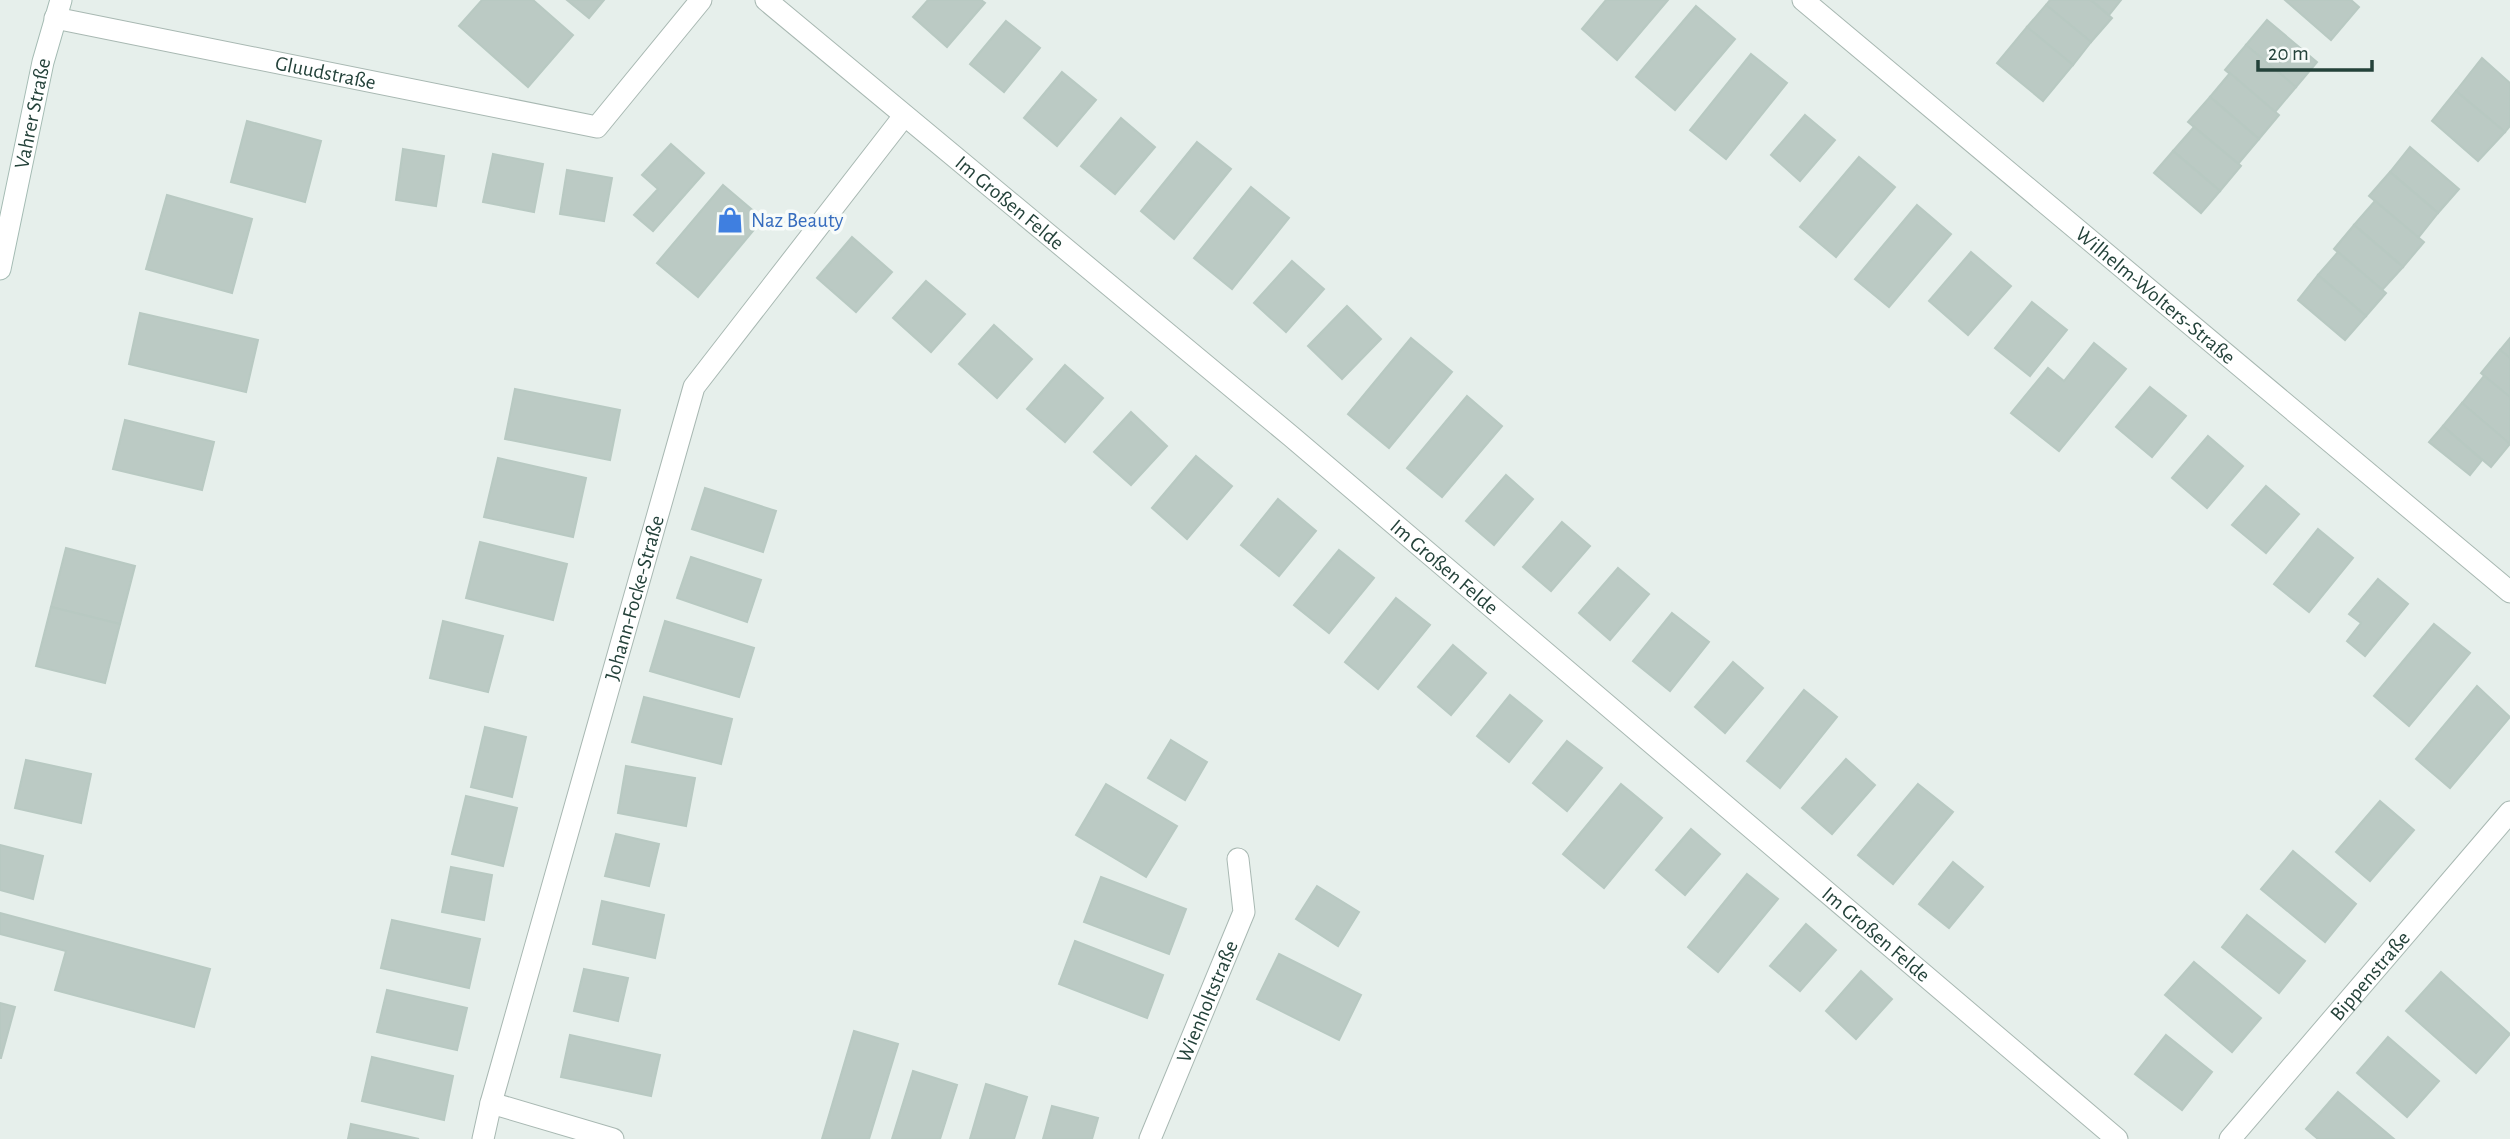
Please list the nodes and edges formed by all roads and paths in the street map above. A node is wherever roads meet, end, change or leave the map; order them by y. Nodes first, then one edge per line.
1 (701, 0) edge
2 (766, 0) edge
3 (1803, 0) edge
4 (58, 9) edge
5 (904, 116) junction
6 (0, 270) edge
7 (2510, 592) edge
8 (2510, 812) edge
9 (1238, 859) dead end
10 (491, 1103) junction
11 (483, 1139) edge
12 (613, 1139) edge
13 (1150, 1139) edge
14 (2117, 1139) edge
15 (2230, 1139) edge

1 - 4 street, Gluudstraße
2 - 5 street, Im Großen Felde
3 - 7 street, Wilhelm-Wolters-Straße
4 - 6 street, Vahrer Straße
5 - 10 street, Johann-Focke-Straße
5 - 14 street, Im Großen Felde
8 - 15 street, Bippenstraße
9 - 13 street, Wienholtstraße
10 - 11 street, Johann-Focke-Straße
10 - 12 street

